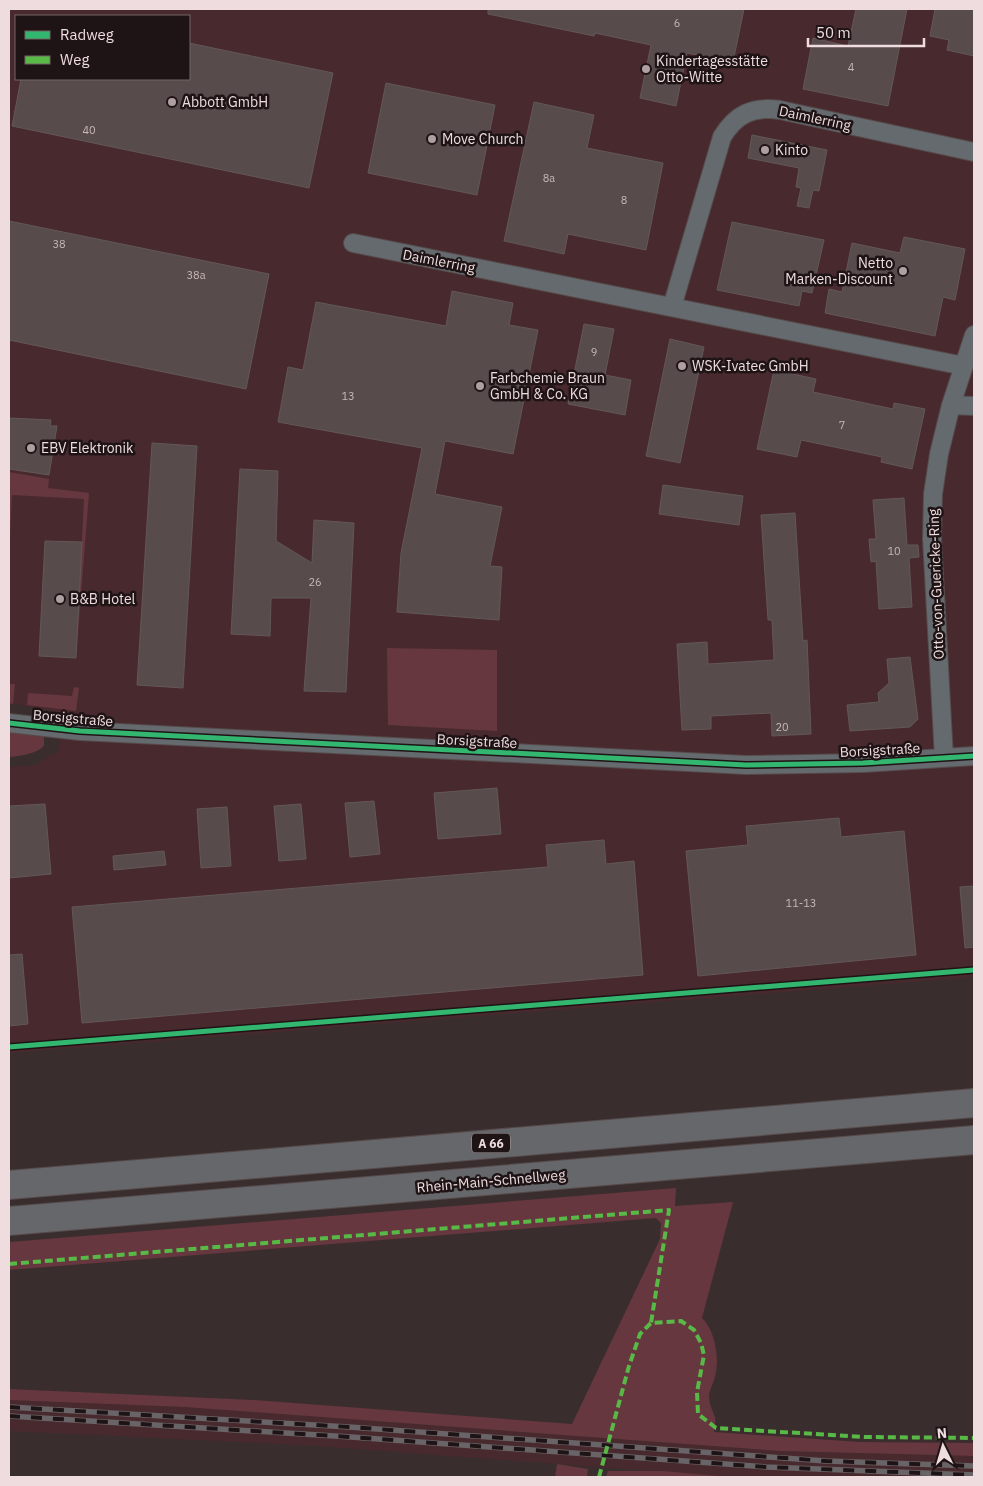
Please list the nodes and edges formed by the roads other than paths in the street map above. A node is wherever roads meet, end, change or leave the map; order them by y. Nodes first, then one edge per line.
1 (974, 152) edge
2 (354, 243) dead end
3 (672, 307) junction
4 (974, 335) edge
5 (964, 366) junction
6 (951, 405) junction
7 (974, 406) edge
8 (9, 723) edge
9 (974, 756) edge
10 (944, 758) junction
11 (974, 1103) edge
12 (974, 1140) edge
13 (9, 1185) edge
14 (9, 1221) edge

1 - 3 street, Daimlerring
2 - 3 street, Daimlerring
3 - 5 street, Daimlerring
4 - 5 street
5 - 6 street
6 - 7 street
6 - 10 street, Otto-von-Guericke-Ring
8 - 10 street, Borsigstraße
9 - 10 street, Borsigstraße
11 - 13 highway, A 66
12 - 14 highway, Rhein-Main-Schnellweg

